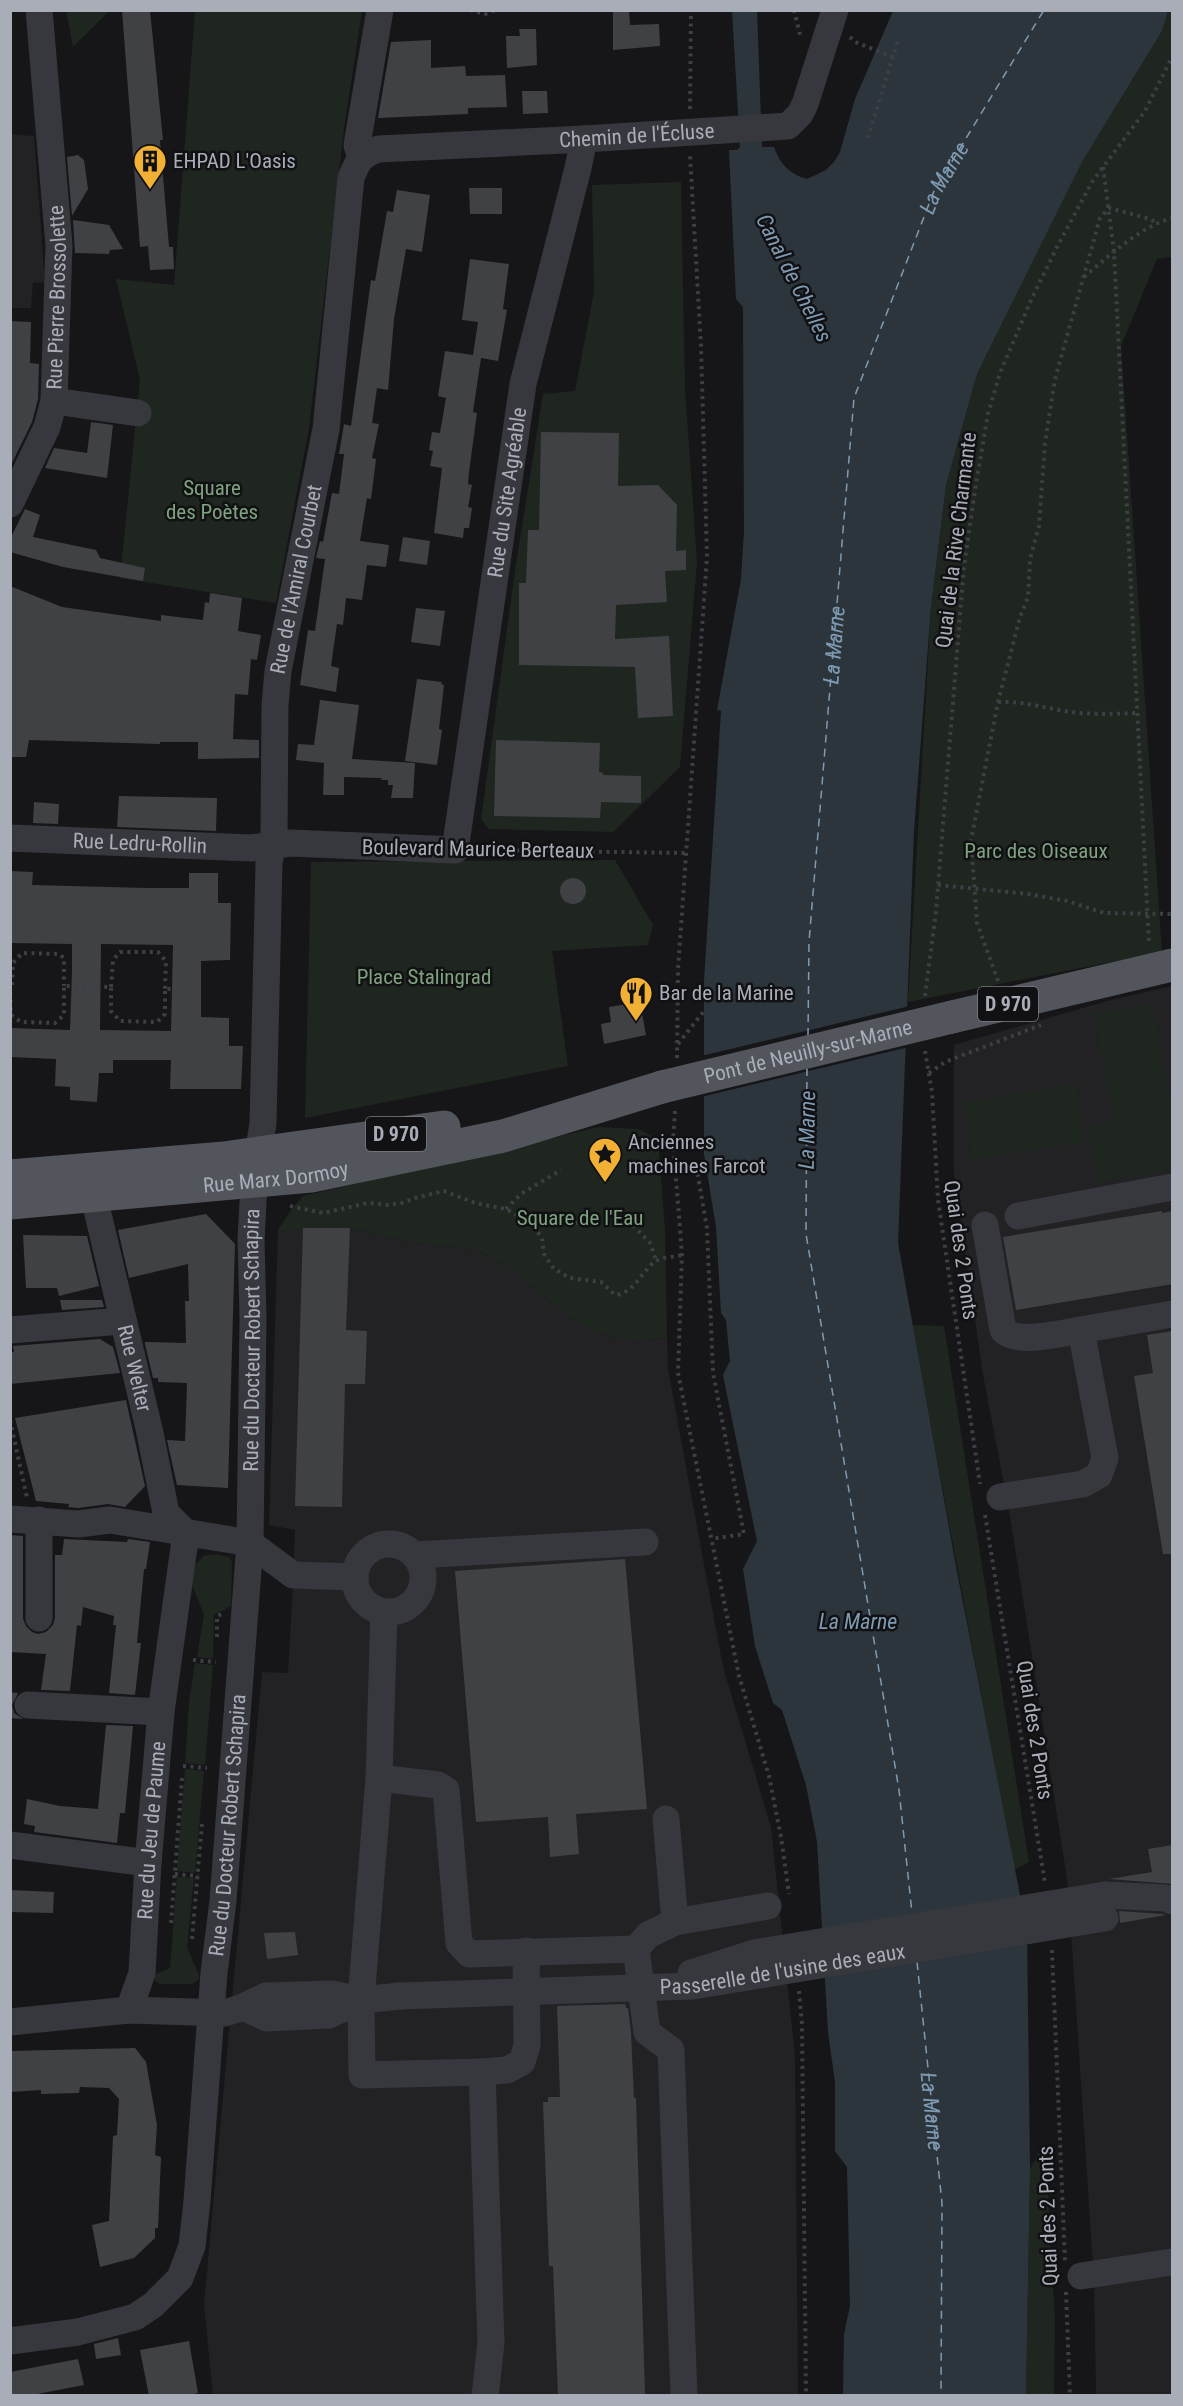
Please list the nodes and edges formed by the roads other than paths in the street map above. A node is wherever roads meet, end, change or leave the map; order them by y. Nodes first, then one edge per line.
1 (39, 10) edge
2 (381, 10) edge
3 (835, 10) edge
4 (584, 139) junction
5 (361, 158) junction
6 (54, 401) junction
7 (138, 413) dead end
8 (10, 504) edge
9 (10, 838) edge
10 (272, 845) junction
11 (455, 850) joint
12 (1173, 965) edge
13 (672, 1086) joint
14 (256, 1168) junction
15 (10, 1176) edge
16 (1173, 1187) edge
17 (94, 1197) junction
18 (10, 1203) edge
19 (1018, 1216) dead end
20 (985, 1225) dead end
21 (1173, 1314) edge
22 (122, 1321) junction
23 (10, 1330) edge
24 (1081, 1330) junction
25 (989, 1500) road end
26 (27, 1520) edge
27 (186, 1533) junction
28 (645, 1542) dead end
29 (250, 1543) junction
30 (415, 1556) junction
31 (356, 1577) junction
32 (384, 1612) junction
33 (39, 1618) dead end
34 (28, 1705) dead end
35 (161, 1712) junction
36 (379, 1778) junction
37 (666, 1819) dead end
38 (10, 1845) edge
39 (148, 1863) junction
40 (1169, 1900) edge
41 (779, 1904) road end
42 (675, 1922) junction
43 (636, 1949) junction
44 (526, 1951) junction
45 (361, 2000) junction
46 (129, 2010) junction
47 (213, 2012) junction
48 (10, 2022) edge
49 (482, 2072) junction
50 (1173, 2262) edge
51 (1071, 2276) road end
52 (10, 2341) edge
53 (485, 2395) edge
54 (684, 2396) edge

1 - 6 street, Rue Pierre Brossolette
2 - 5 street, Rue de l'Amiral Courbet
3 - 4 street, Chemin de l'Écluse
4 - 5 street, Chemin de l'Écluse
4 - 11 street, Rue du Site Agréable
5 - 10 street, Rue de l'Amiral Courbet
6 - 7 street
6 - 8 street, Rue Pierre Brossolette
9 - 10 street, Rue Ledru-Rollin
10 - 11 street, Boulevard Maurice Berteaux
10 - 14 street, Rue de l'Amiral Courbet
12 - 13 main road, Pont de Neuilly-sur-Marne / D 970, bridge
13 - 14 main road, Rue Marx Dormoy / D 970
14 - 15 main road, Rue Marx Dormoy / D 970
14 - 17 main road, Rue Marx Dormoy / D 970
14 - 29 street, Rue du Docteur Robert Schapira
16 - 19 street
17 - 18 main road, Rue Marx Dormoy / D 970
17 - 22 street, Rue Welter
20 - 24 street
21 - 24 street
22 - 23 street
22 - 27 street, Rue Welter
24 - 25 street
26 - 27 street
26 - 33 street
27 - 29 street
27 - 35 street, Rue du Jeu de Paume
28 - 30 street
29 - 31 street
29 - 47 street, Rue du Docteur Robert Schapira
30 - 31 street
30 - 32 street
31 - 32 street
32 - 36 street
34 - 35 street
35 - 39 street, Rue du Jeu de Paume
36 - 44 street
36 - 45 street
37 - 42 street
38 - 39 street
39 - 46 street, Rue du Jeu de Paume
40 - 45 street, Passerelle de l'usine des eaux, bridge
41 - 42 street
42 - 43 street
43 - 44 street
43 - 54 street
44 - 49 street
45 - 47 street, Passerelle de l'usine des eaux
45 - 49 street
46 - 47 street
46 - 48 street
47 - 52 street, Rue du Docteur Robert Schapira
49 - 53 street
50 - 51 street

